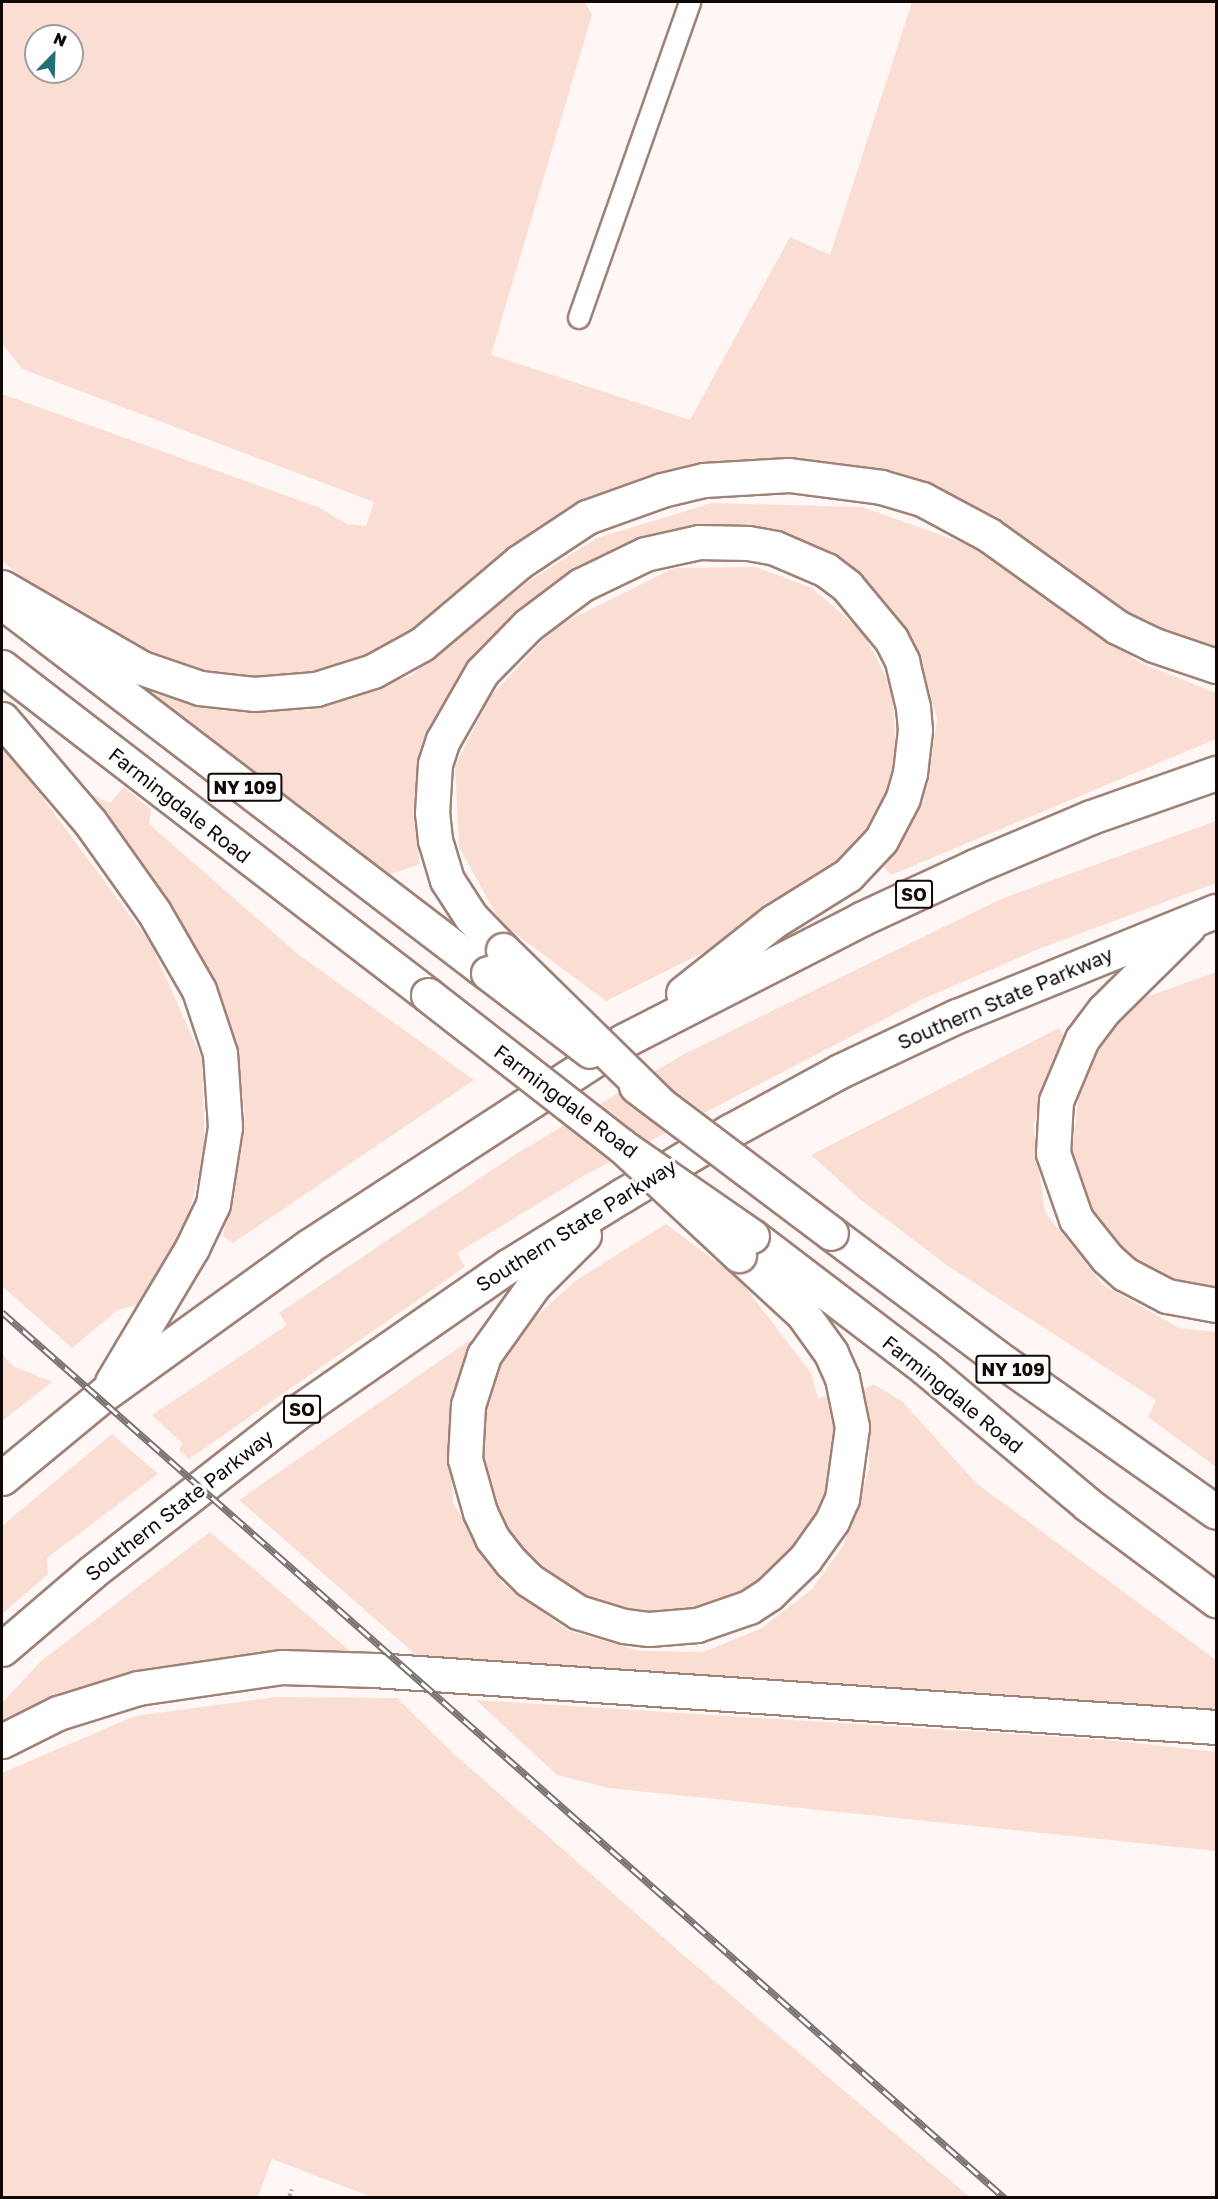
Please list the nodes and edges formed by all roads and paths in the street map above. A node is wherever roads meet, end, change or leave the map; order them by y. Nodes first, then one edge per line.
1 (690, 2) edge
2 (579, 318) dead end
3 (2, 587) edge
4 (2, 602) edge
5 (1216, 666) edge
6 (2, 667) edge
7 (2, 719) edge
8 (1216, 773) edge
9 (1206, 915) edge
10 (495, 961) junction
11 (623, 1041) junction
12 (623, 1195) junction
13 (746, 1246) junction
14 (1216, 1305) edge
15 (104, 1394) junction
16 (2, 1478) edge
17 (1211, 1505) edge
18 (1216, 1600) edge
19 (2, 1649) edge
20 (1216, 1727) edge
21 (2, 1741) edge
22 (292, 2189) dead end
23 (290, 2198) edge

1 - 2 lane
3 - 5 main road
4 - 10 main road, NY 109
6 - 13 main road, Farmingdale Road / NY 109, bridge
7 - 15 main road
8 - 11 main road, SO
9 - 12 main road, Southern State Parkway / SO
9 - 14 main road
10 - 11 main road
10 - 17 main road, NY 109, bridge
11 - 15 main road, SO
12 - 13 main road
12 - 19 main road, Southern State Parkway / SO
13 - 18 main road, Farmingdale Road / NY 109
15 - 16 main road, SO
20 - 21 main road
22 - 23 path

